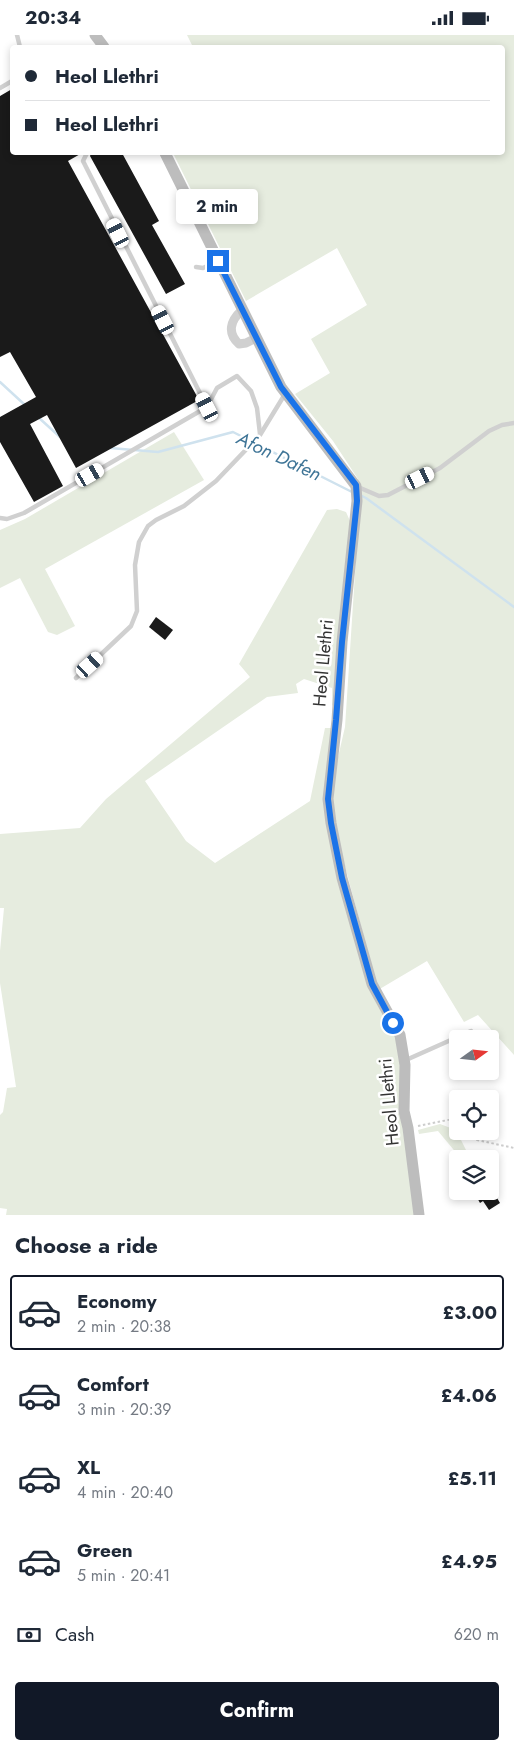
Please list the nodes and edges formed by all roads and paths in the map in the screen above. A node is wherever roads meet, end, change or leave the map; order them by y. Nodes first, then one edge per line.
1 (86, 155) edge
2 (166, 155) edge
3 (218, 261) junction
4 (196, 267) dead end
5 (242, 310) junction
6 (256, 338) junction
7 (286, 393) junction
8 (207, 407) junction
9 (514, 423) edge
10 (260, 435) junction
11 (356, 485) junction
12 (0, 518) edge
13 (76, 677) dead end
14 (449, 1041) edge
15 (404, 1061) junction
16 (449, 1120) edge
17 (408, 1128) junction
18 (477, 1140) edge
19 (514, 1148) edge
20 (419, 1215) edge

1 - 8 lane
2 - 3 street
3 - 4 lane
3 - 5 street
5 - 6 street
5 - 6 street
6 - 7 street
7 - 10 lane
7 - 11 street
8 - 10 lane
8 - 12 lane
9 - 11 lane
10 - 13 lane
11 - 15 street, Heol Llethri
14 - 15 lane
15 - 17 street, Heol Llethri
16 - 17 path
17 - 20 street, Heol Llethri
18 - 19 path

